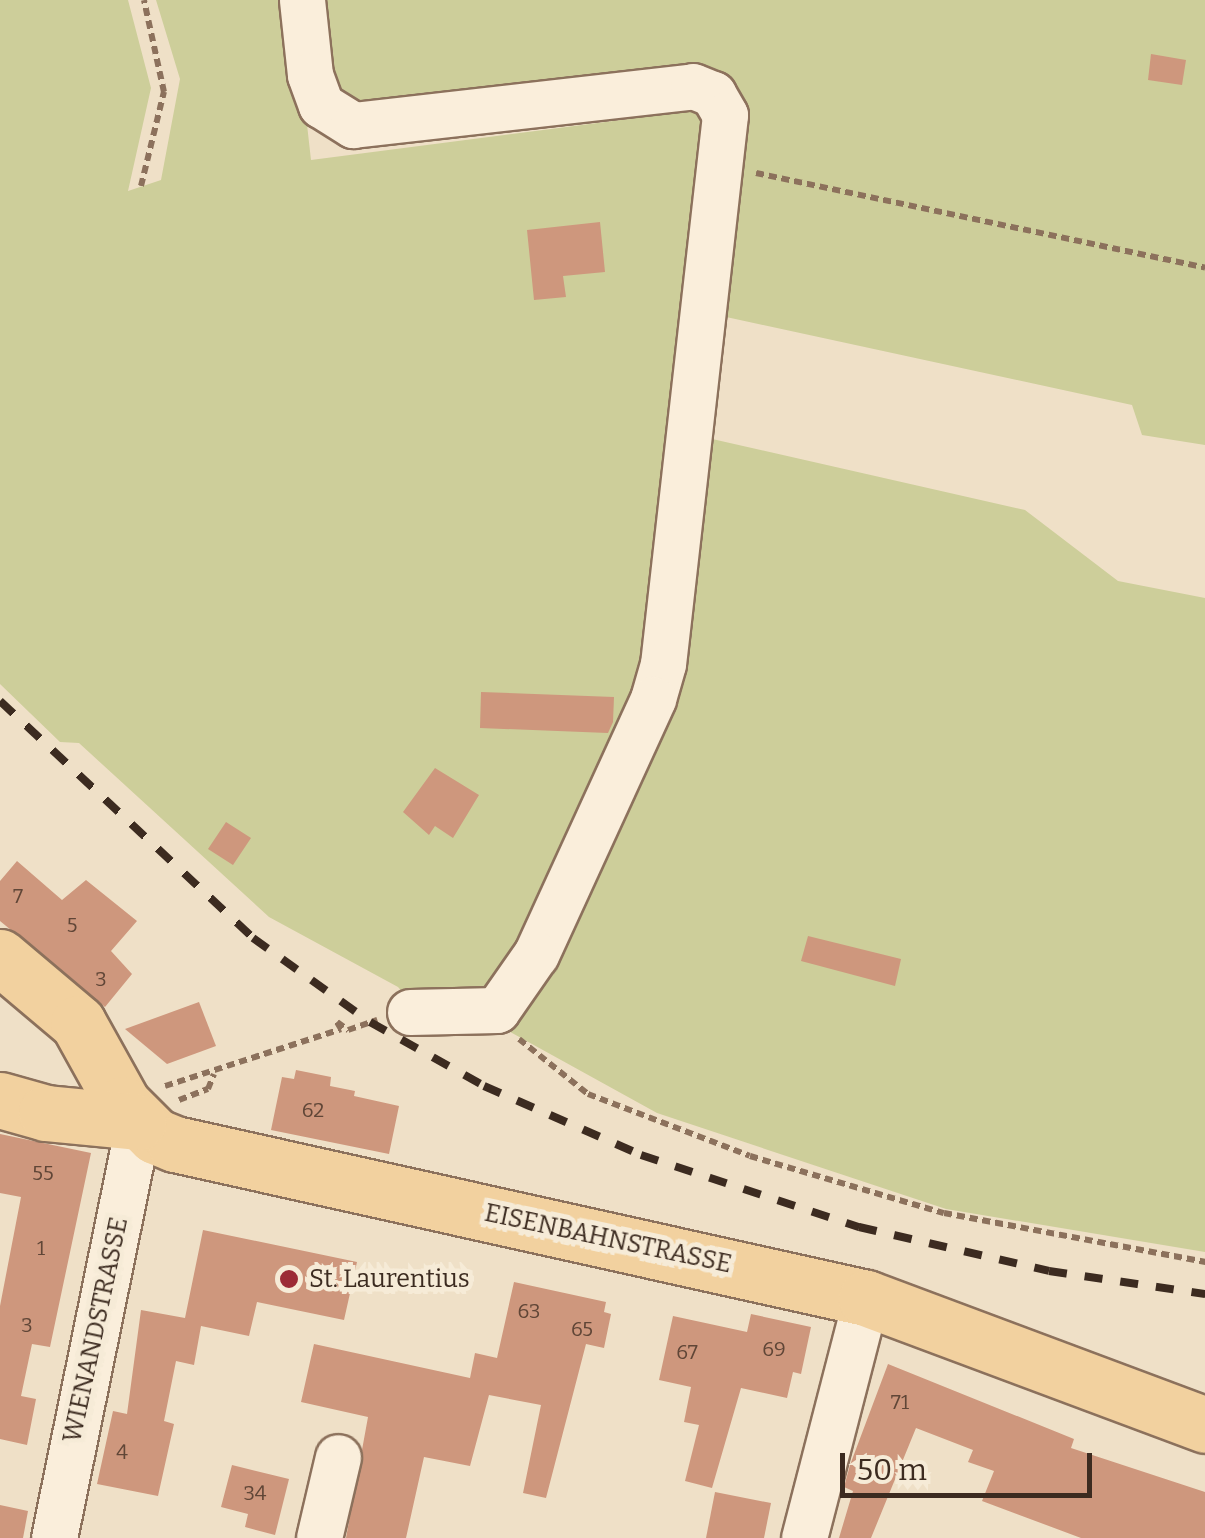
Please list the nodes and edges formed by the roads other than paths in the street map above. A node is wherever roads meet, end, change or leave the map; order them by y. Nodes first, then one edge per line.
1 (302, 0) edge
2 (0, 957) edge
3 (410, 1012) dead end
4 (0, 1100) edge
5 (144, 1107) junction
6 (866, 1298) junction
7 (1205, 1424) edge
8 (338, 1458) dead end
9 (54, 1538) edge
10 (319, 1538) edge
11 (804, 1538) edge

1 - 3 street
2 - 5 main road
4 - 5 main road, EISENBAHNSTRASSE
5 - 6 main road, EISENBAHNSTRASSE
5 - 9 street, WIENANDSTRASSE
6 - 7 main road, EISENBAHNSTRASSE
6 - 11 street
8 - 10 street

